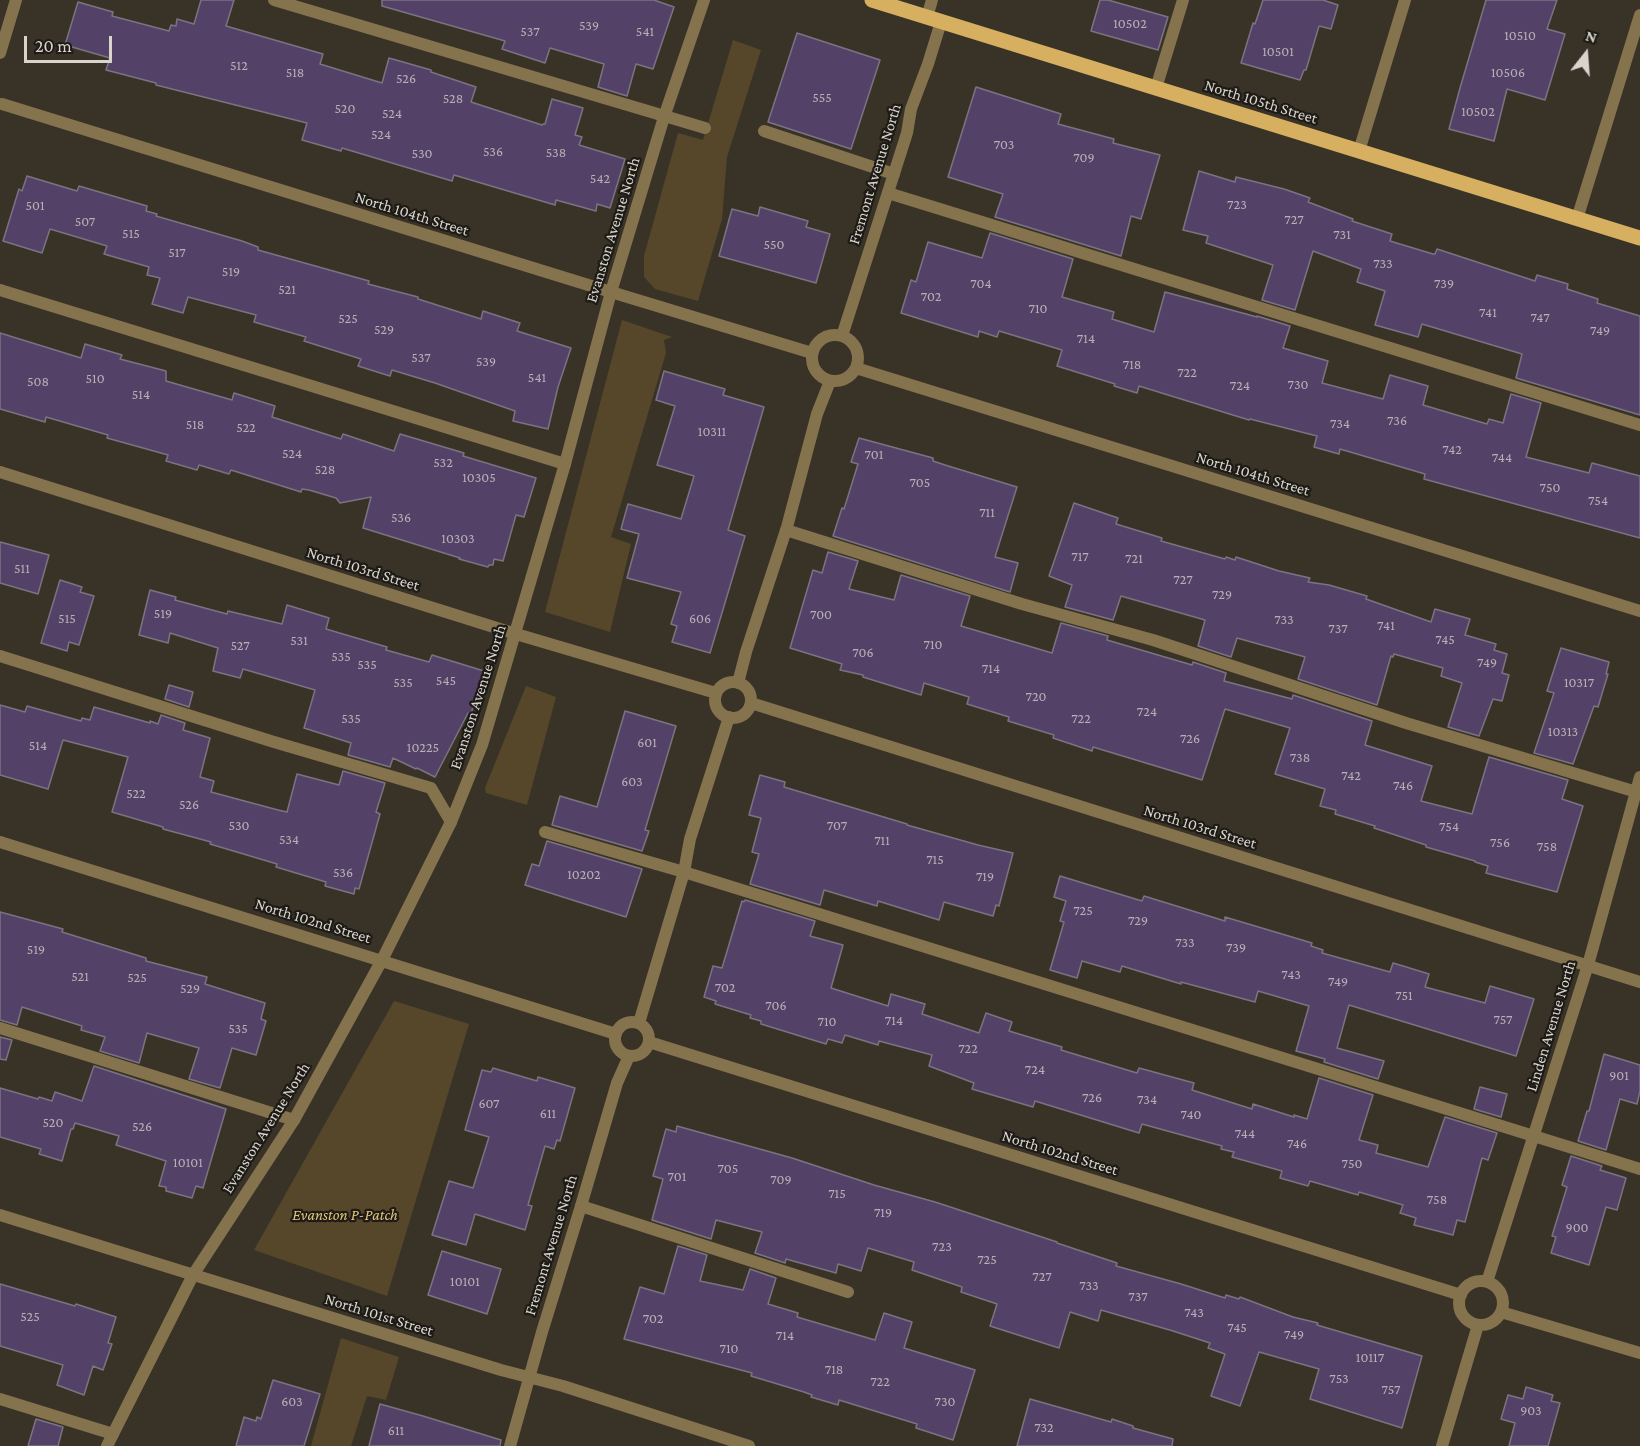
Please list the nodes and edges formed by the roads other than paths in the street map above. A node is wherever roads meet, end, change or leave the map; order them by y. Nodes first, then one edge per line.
1 (16, 0) edge
2 (274, 0) edge
3 (704, 0) edge
4 (872, 0) edge
5 (932, 0) edge
6 (1183, 0) edge
7 (1404, 0) edge
8 (1640, 15) edge
9 (934, 19) junction
10 (0, 53) edge
11 (1156, 88) junction
12 (0, 91) edge
13 (1, 106) edge
14 (664, 117) junction
15 (705, 129) dead end
16 (764, 131) dead end
17 (1359, 151) junction
18 (894, 174) junction
19 (888, 193) junction
20 (1577, 219) junction
21 (1640, 238) edge
22 (0, 290) edge
23 (611, 292) junction
24 (842, 336) junction
25 (812, 353) junction
26 (856, 368) junction
27 (830, 381) junction
28 (1640, 425) edge
29 (566, 464) junction
30 (0, 472) edge
31 (786, 530) junction
32 (1640, 611) edge
33 (516, 634) junction
34 (0, 656) edge
35 (738, 683) junction
36 (716, 693) junction
37 (751, 703) junction
38 (729, 717) junction
39 (1640, 777) edge
40 (1638, 792) edge
41 (451, 822) junction
42 (545, 832) dead end
43 (0, 842) edge
44 (684, 872) junction
45 (382, 960) junction
46 (1588, 965) junction
47 (1640, 982) edge
48 (639, 1023) junction
49 (0, 1028) edge
50 (616, 1034) junction
51 (649, 1042) junction
52 (629, 1056) junction
53 (294, 1120) junction
54 (1534, 1136) junction
55 (1640, 1169) edge
56 (581, 1206) junction
57 (0, 1215) edge
58 (193, 1275) junction
59 (1487, 1282) junction
60 (848, 1292) dead end
61 (1461, 1295) junction
62 (1502, 1312) junction
63 (1478, 1325) junction
64 (1640, 1353) edge
65 (530, 1377) junction
66 (0, 1399) edge
67 (113, 1434) junction
68 (107, 1446) edge
69 (510, 1446) edge
70 (749, 1446) edge
71 (1442, 1446) edge

1 - 10 street
2 - 14 street
3 - 14 street, Evanston Avenue North
4 - 9 main road, North 105th Street
5 - 9 street, Fremont Avenue North
6 - 11 street
7 - 17 street
8 - 20 street
9 - 11 main road, North 105th Street
9 - 18 street, Fremont Avenue North
11 - 17 main road, North 105th Street
12 - 13 street
13 - 23 street, North 104th Street
14 - 15 street
14 - 23 street, Evanston Avenue North
16 - 18 street
17 - 20 main road, North 105th Street
18 - 19 street, Fremont Avenue North
19 - 24 street, Fremont Avenue North
19 - 28 street
20 - 21 main road, North 105th Street
22 - 29 street
23 - 25 street, North 104th Street
23 - 29 street, Evanston Avenue North
24 - 25 street
24 - 26 street
25 - 27 street
26 - 27 street
26 - 32 street, North 104th Street
27 - 31 street
29 - 33 street, Evanston Avenue North
30 - 33 street, North 103rd Street
31 - 35 street
31 - 40 street
33 - 36 street, North 103rd Street
33 - 41 street, Evanston Avenue North
34 - 41 street
35 - 36 street
35 - 37 street
36 - 38 street
37 - 38 street
37 - 46 street, North 103rd Street
38 - 44 street
39 - 40 street, Linden Avenue North
40 - 46 street, Linden Avenue North
41 - 45 street, Evanston Avenue North
42 - 44 street
43 - 45 street, North 102nd Street
44 - 48 street
44 - 54 street
45 - 50 street, North 102nd Street
45 - 53 street, Evanston Avenue North
46 - 47 street, North 103rd Street
46 - 54 street, Linden Avenue North
48 - 50 street
48 - 51 street
49 - 53 street
50 - 52 street
51 - 52 street
51 - 61 street, North 102nd Street
52 - 56 street, Fremont Avenue North
53 - 58 street, Evanston Avenue North
54 - 55 street
54 - 59 street, Linden Avenue North
56 - 60 street
56 - 65 street, Fremont Avenue North
57 - 58 street, North 101st Street
58 - 65 street, North 101st Street
58 - 67 street, Evanston Avenue North
59 - 61 street
59 - 62 street
61 - 63 street
62 - 63 street
62 - 64 street
63 - 71 street
65 - 69 street, Fremont Avenue North
65 - 70 street, North 101st Street
66 - 67 street
67 - 68 street, Evanston Avenue North

